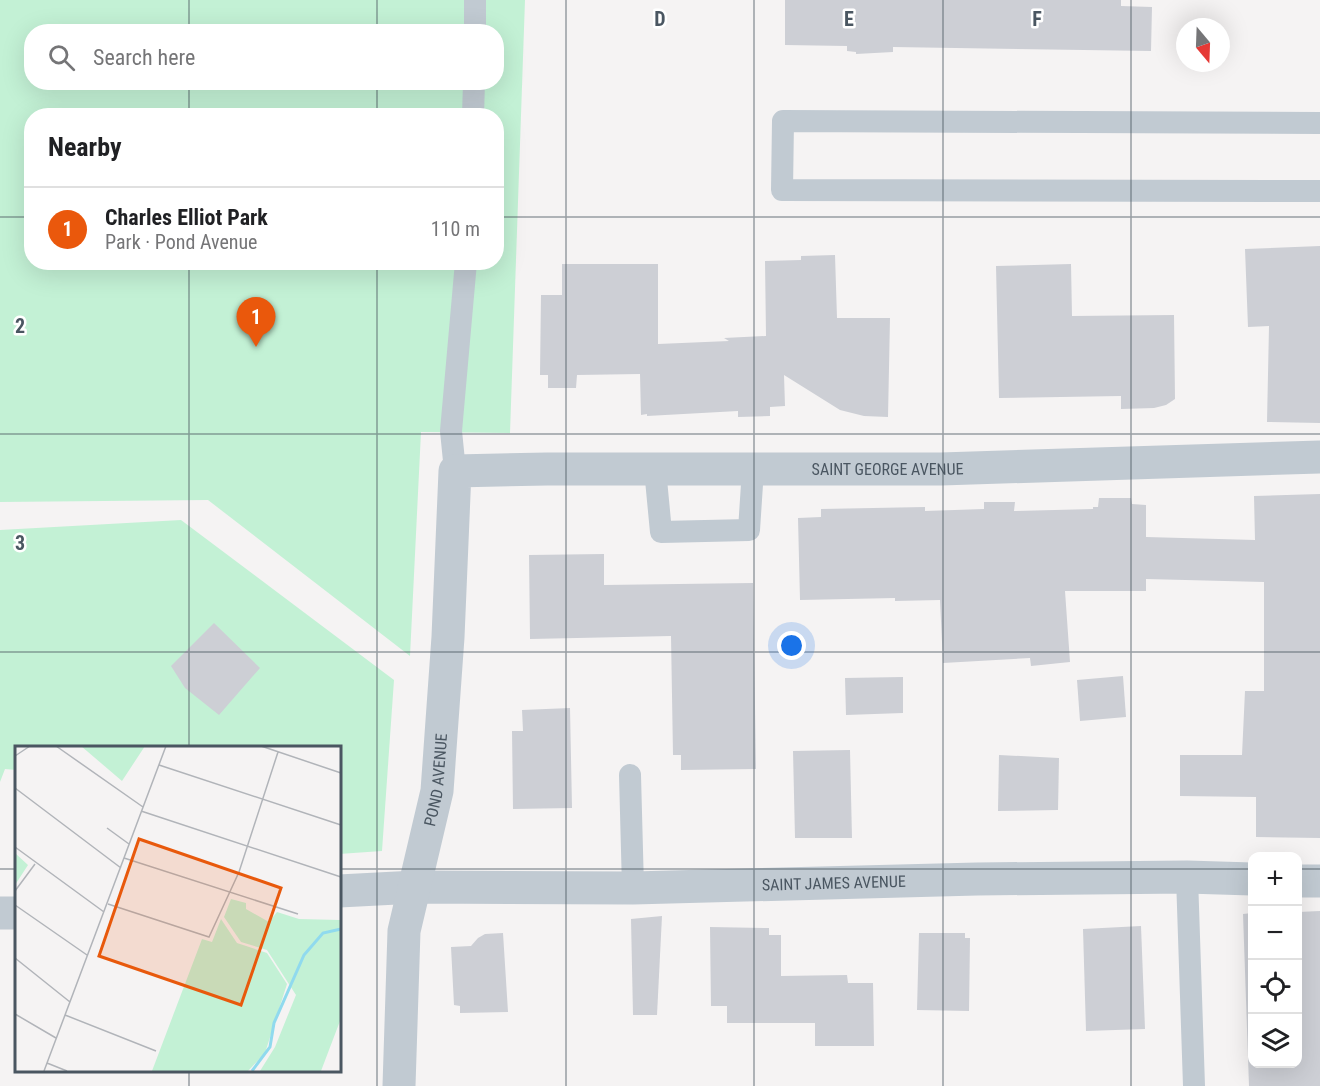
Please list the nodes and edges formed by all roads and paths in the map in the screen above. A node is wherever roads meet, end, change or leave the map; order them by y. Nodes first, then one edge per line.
1 (476, 0) edge
2 (475, 24) edge
3 (474, 90) edge
4 (473, 108) edge
5 (1320, 123) edge
6 (1320, 191) edge
7 (465, 270) edge
8 (1320, 457) edge
9 (655, 469) junction
10 (753, 469) junction
11 (455, 471) junction
12 (630, 775) dead end
13 (1187, 877) junction
14 (1248, 879) edge
15 (1302, 881) edge
16 (1320, 881) edge
17 (416, 886) junction
18 (633, 888) junction
19 (340, 891) edge
20 (399, 1086) edge
21 (1194, 1086) edge

1 - 2 lane
3 - 4 lane
5 - 6 lane
7 - 11 lane
8 - 10 street, SAINT GEORGE AVENUE
9 - 10 street, SAINT GEORGE AVENUE
9 - 10 lane
9 - 11 street, SAINT GEORGE AVENUE
11 - 17 street, POND AVENUE
12 - 18 lane
13 - 14 street, SAINT JAMES AVENUE
13 - 18 street, SAINT JAMES AVENUE
13 - 21 lane
15 - 16 street
17 - 18 street, SAINT JAMES AVENUE
17 - 19 street, SAINT JAMES AVENUE
17 - 20 street, POND AVENUE

